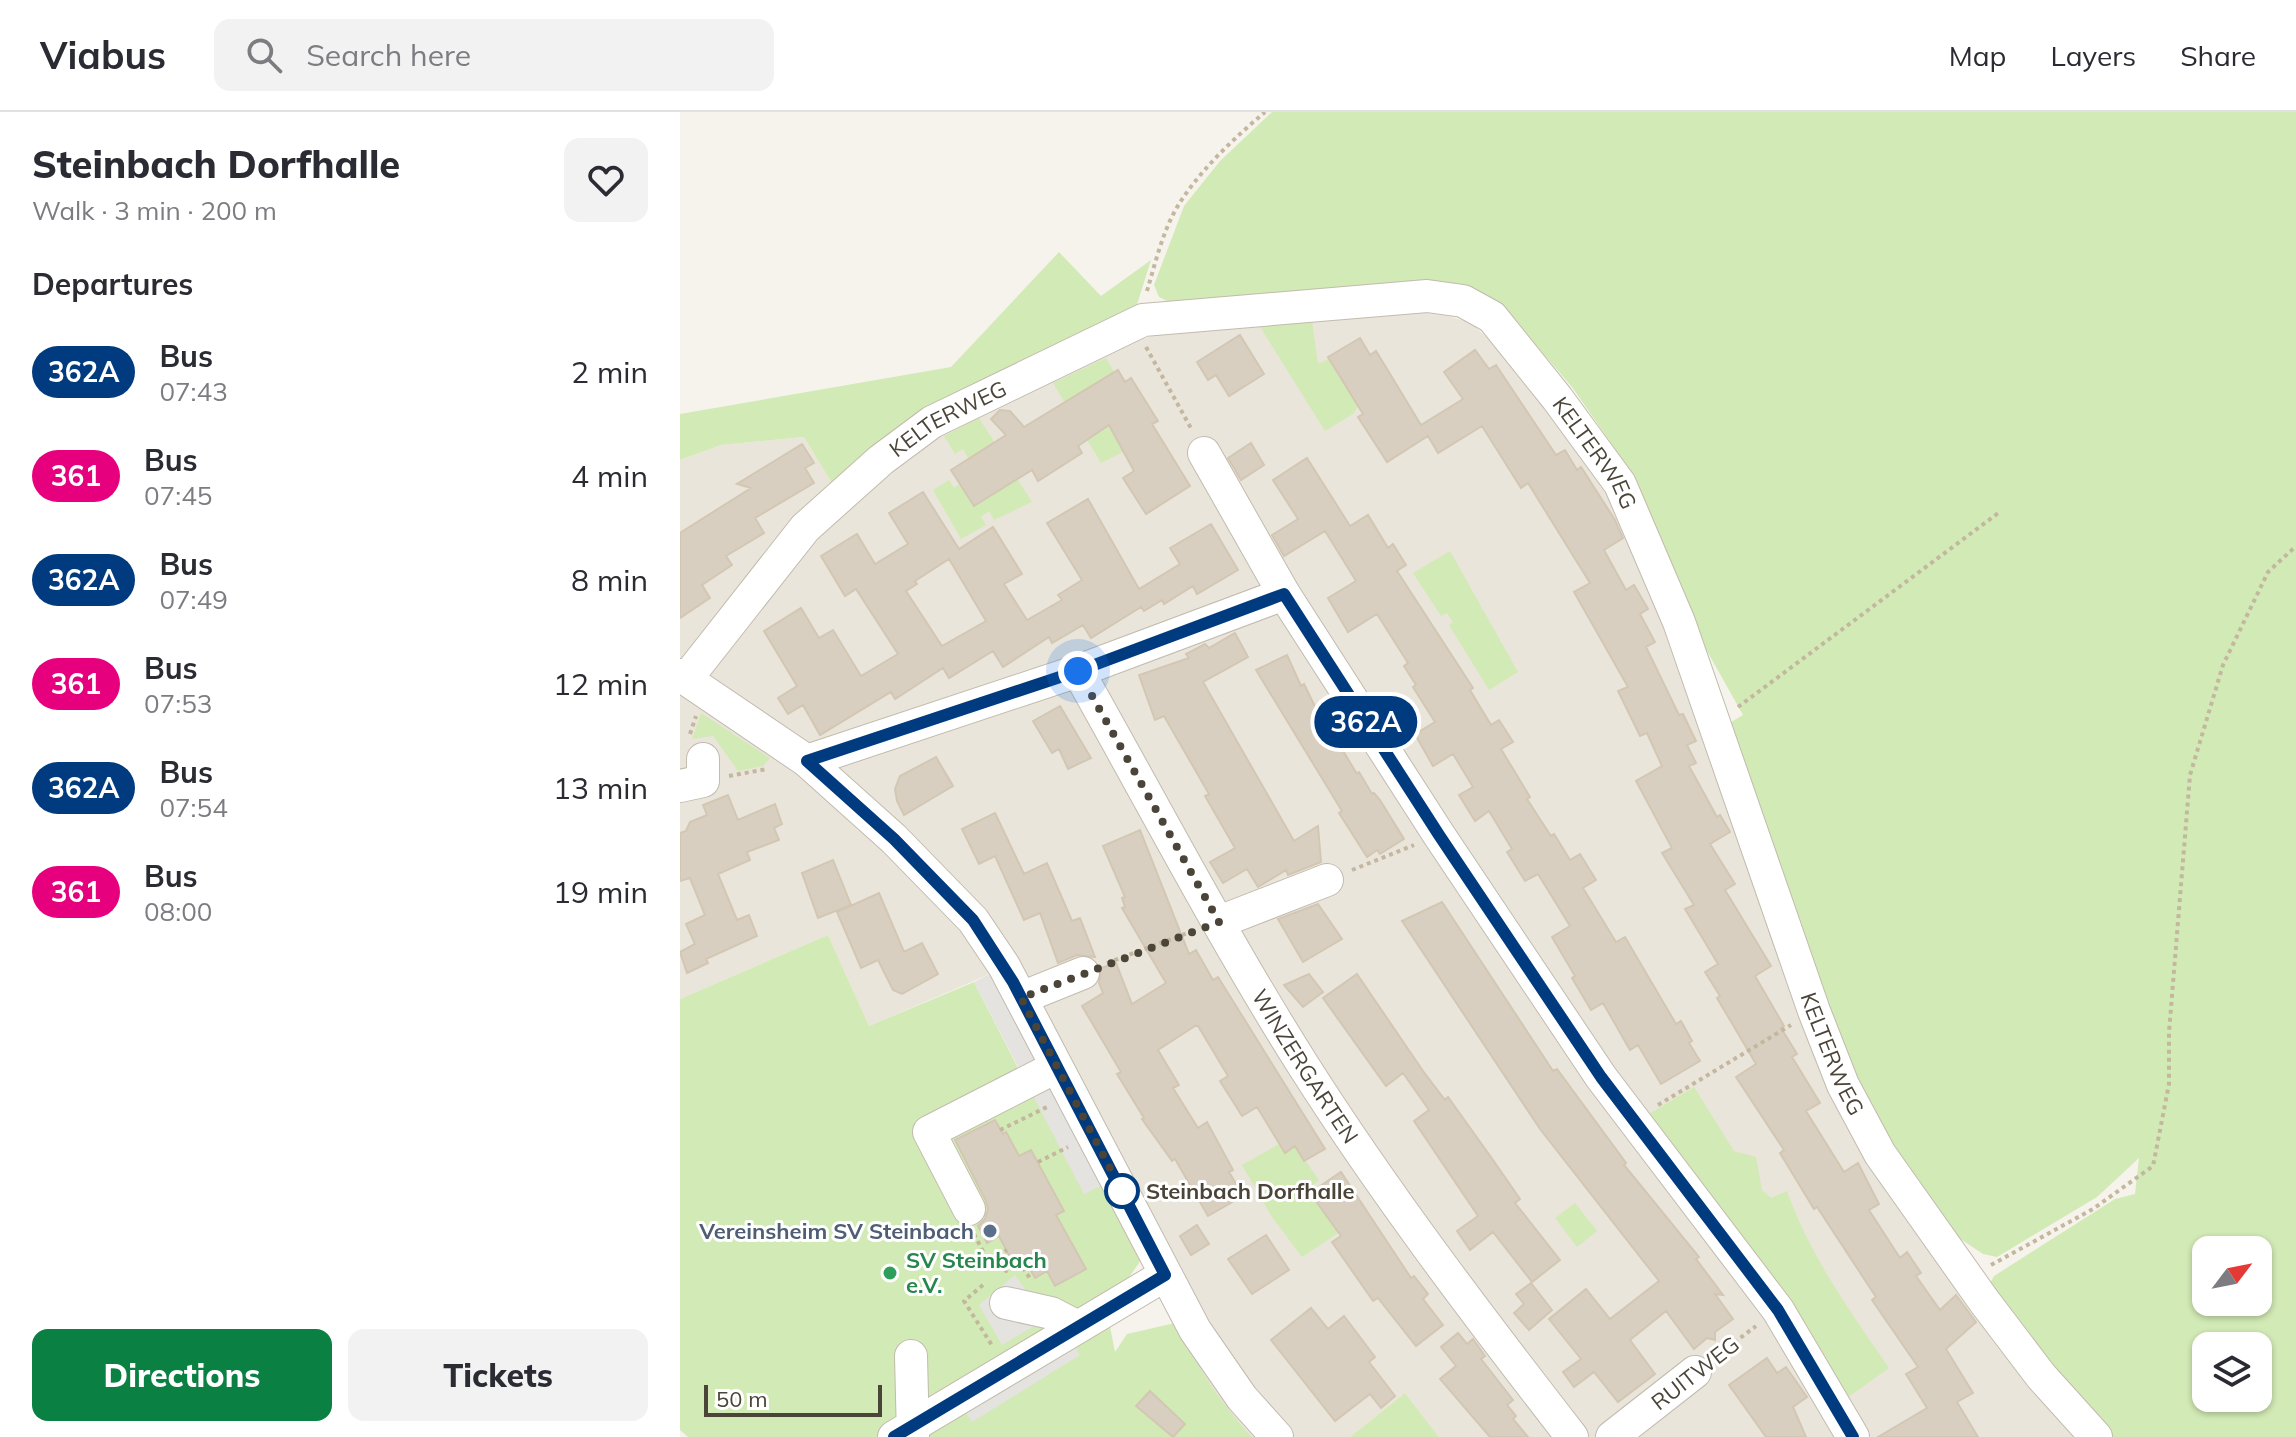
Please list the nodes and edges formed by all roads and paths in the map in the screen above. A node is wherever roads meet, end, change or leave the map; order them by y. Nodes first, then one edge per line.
1 (1265, 112) edge
2 (1143, 320) junction
3 (1204, 453) joint
4 (2001, 511) dead end
5 (2296, 546) edge
6 (1284, 594) junction
7 (1078, 671) junction
8 (691, 681) edge
9 (1714, 726) junction
10 (807, 761) junction
11 (695, 775) edge
12 (1439, 835) junction
13 (1327, 880) joint
14 (1219, 922) junction
15 (1083, 973) joint
16 (1021, 998) junction
17 (1780, 1032) dead end
18 (1056, 1067) junction
19 (1071, 1095) junction
20 (1660, 1104) dead end
21 (1000, 1130) dead end
22 (1092, 1135) junction
23 (1038, 1162) dead end
24 (969, 1209) joint
25 (1007, 1250) dead end
26 (998, 1256) junction
27 (1026, 1273) dead end
28 (1165, 1275) junction
29 (1967, 1276) junction
30 (1006, 1303) dead end
31 (1778, 1310) junction
32 (1076, 1326) junction
33 (981, 1329) dead end
34 (997, 1353) dead end
35 (911, 1356) dead end
36 (1695, 1372) joint
37 (907, 1433) edge
38 (1277, 1437) edge
39 (1572, 1437) edge
40 (1612, 1437) edge
41 (1853, 1437) edge
42 (2096, 1437) edge

1 - 2 path
2 - 3 path
2 - 8 street, KELTERWEG
2 - 9 street, KELTERWEG
3 - 6 street
4 - 9 path
5 - 29 path
6 - 7 street
6 - 12 street
7 - 10 street
7 - 14 street, WINZERGARTEN
8 - 10 street
8 - 11 path
9 - 29 street, KELTERWEG
10 - 11 path
10 - 16 street
12 - 13 path
12 - 31 street
13 - 14 street
14 - 15 path
14 - 39 street, WINZERGARTEN
15 - 16 street
16 - 18 street
17 - 20 path
18 - 19 street
18 - 24 street
19 - 21 path
19 - 22 street
22 - 23 path
22 - 28 street
24 - 26 path
25 - 26 path
26 - 27 path
28 - 32 street
28 - 38 street
29 - 42 street, KELTERWEG
30 - 32 street
31 - 36 path, RUITWEG
31 - 41 street
32 - 37 street
33 - 34 path
35 - 37 street
36 - 40 street, RUITWEG

